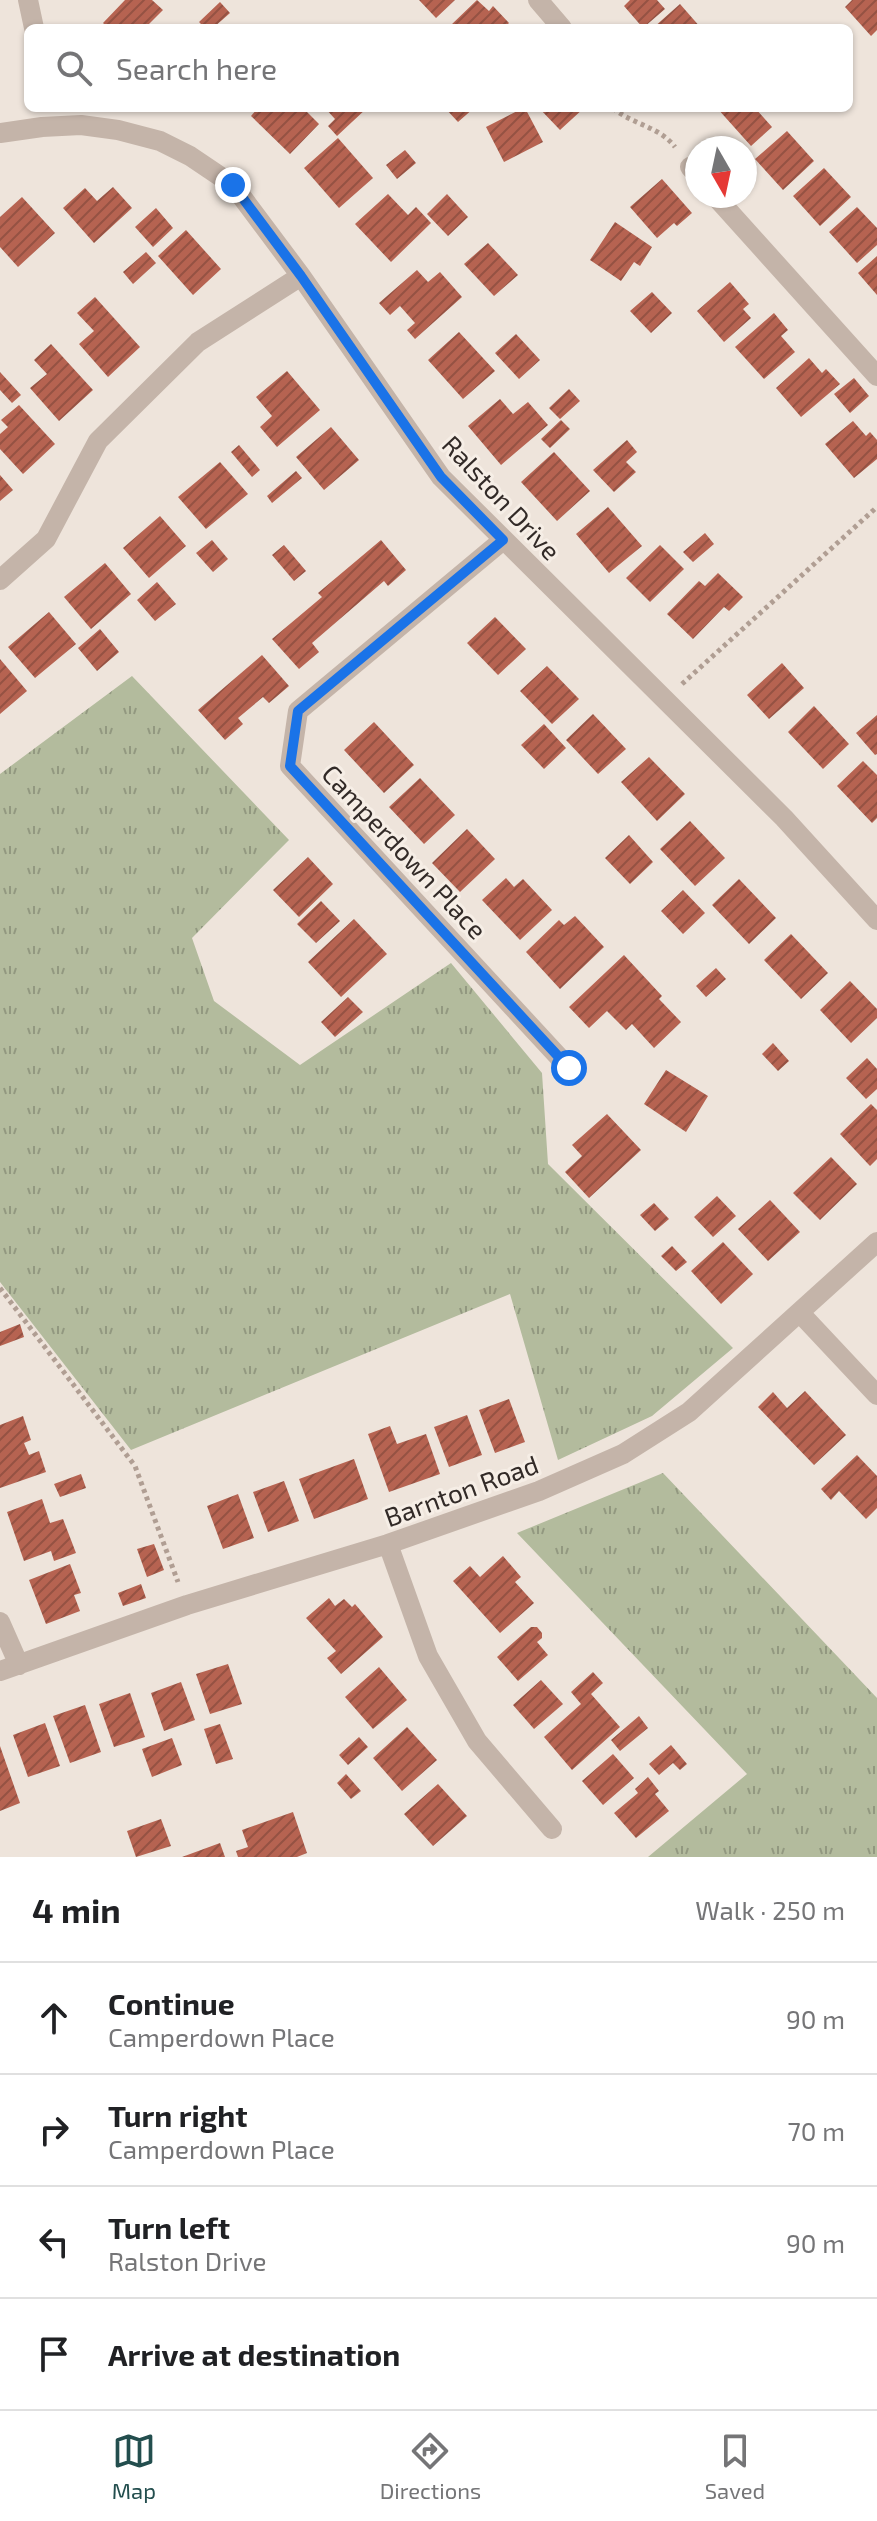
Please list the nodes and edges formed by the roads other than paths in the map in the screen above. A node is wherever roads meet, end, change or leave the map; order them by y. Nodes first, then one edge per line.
1 (28, 0) edge
2 (538, 0) edge
3 (33, 24) edge
4 (559, 24) edge
5 (42, 117) edge
6 (0, 133) edge
7 (726, 208) edge
8 (301, 276) junction
9 (877, 376) edge
10 (503, 540) junction
11 (0, 580) edge
12 (877, 920) edge
13 (569, 1068) dead end
14 (877, 1242) edge
15 (800, 1313) junction
16 (877, 1395) edge
17 (388, 1544) junction
18 (0, 1622) edge
19 (9, 1668) edge
20 (552, 1829) dead end

1 - 3 street
2 - 4 street
5 - 6 street, Ralston Drive
5 - 8 street, Ralston Drive
7 - 9 street
8 - 10 street, Ralston Drive
8 - 11 street
10 - 12 street, Ralston Drive
10 - 13 street, Camperdown Place
14 - 15 street, Barnton Road
15 - 16 street
15 - 17 street, Barnton Road
17 - 19 street, Barnton Road
17 - 20 street
18 - 19 street

